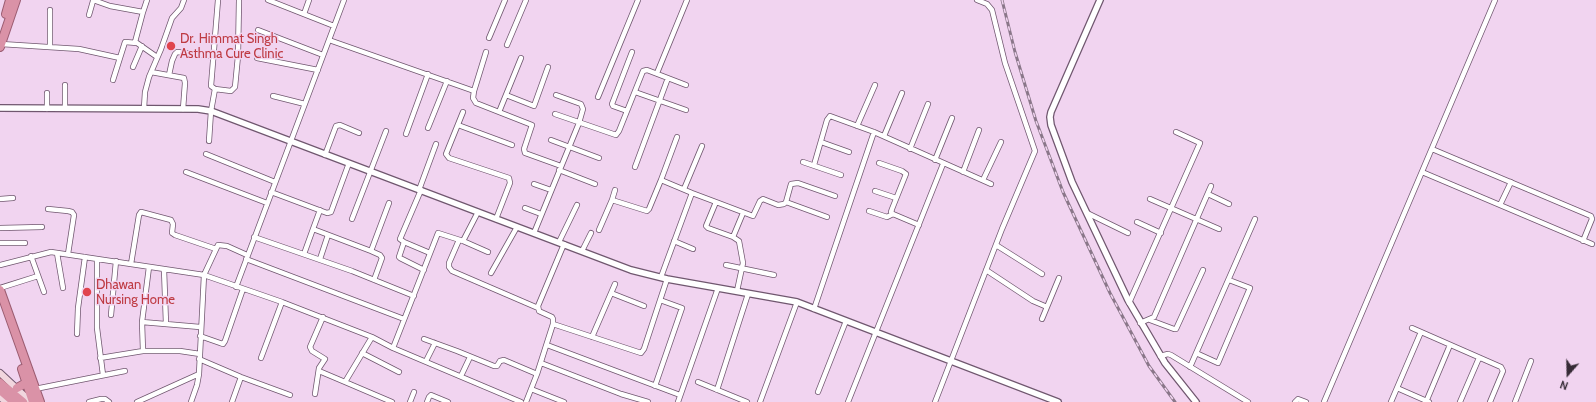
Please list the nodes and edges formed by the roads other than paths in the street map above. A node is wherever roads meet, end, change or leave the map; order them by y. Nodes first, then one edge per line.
1 (10, 0) edge
2 (16, 0) edge
3 (93, 0) edge
4 (147, 0) edge
5 (184, 0) edge
6 (218, 0) edge
7 (239, 0) edge
8 (270, 0) edge
9 (309, 0) edge
10 (344, 0) edge
11 (505, 0) edge
12 (526, 0) edge
13 (638, 0) edge
14 (687, 0) edge
15 (977, 0) edge
16 (1100, 0) edge
17 (1495, 0) edge
18 (50, 10) dead end
19 (143, 12) junction
20 (304, 14) junction
21 (89, 15) dead end
22 (334, 26) junction
23 (0, 30) edge
24 (258, 30) dead end
25 (489, 38) dead end
26 (329, 40) junction
27 (134, 42) junction
28 (507, 45) dead end
29 (1, 46) edge
30 (142, 46) junction
31 (50, 47) junction
32 (486, 52) dead end
33 (632, 52) dead end
34 (323, 55) junction
35 (213, 56) junction
36 (157, 57) junction
37 (120, 58) junction
38 (257, 58) dead end
39 (521, 58) dead end
40 (133, 67) dead end
41 (548, 68) dead end
42 (318, 70) junction
43 (151, 72) junction
44 (657, 73) junction
45 (428, 74) junction
46 (169, 75) junction
47 (668, 78) junction
48 (113, 80) dead end
49 (447, 81) junction
50 (65, 85) dead end
51 (686, 85) dead end
52 (875, 85) dead end
53 (215, 89) junction
54 (474, 91) junction
55 (635, 92) junction
56 (47, 93) dead end
57 (902, 93) dead end
58 (506, 95) junction
59 (556, 95) dead end
60 (273, 96) dead end
61 (598, 97) dead end
62 (660, 101) junction
63 (305, 104) junction
64 (928, 104) dead end
65 (0, 108) edge
66 (47, 108) junction
67 (65, 108) junction
68 (144, 108) junction
69 (183, 109) junction
70 (686, 110) dead end
71 (210, 111) junction
72 (627, 111) junction
73 (463, 112) dead end
74 (499, 112) junction
75 (555, 114) dead end
76 (952, 118) dead end
77 (579, 122) junction
78 (458, 125) junction
79 (857, 126) junction
80 (428, 128) dead end
81 (979, 130) dead end
82 (386, 131) dead end
83 (874, 132) junction
84 (1176, 132) dead end
85 (360, 133) dead end
86 (406, 134) dead end
87 (884, 136) junction
88 (678, 137) dead end
89 (551, 140) dead end
90 (209, 141) dead end
91 (290, 142) junction
92 (821, 142) junction
93 (1000, 142) dead end
94 (436, 144) dead end
95 (512, 145) dead end
96 (702, 146) dead end
97 (569, 147) junction
98 (910, 148) junction
99 (1432, 149) junction
100 (849, 152) dead end
101 (206, 154) dead end
102 (325, 155) junction
103 (599, 158) dead end
104 (935, 160) junction
105 (803, 162) dead end
106 (879, 163) dead end
107 (349, 164) junction
108 (943, 164) junction
109 (814, 165) junction
110 (635, 167) dead end
111 (560, 168) junction
112 (186, 172) dead end
113 (371, 172) junction
114 (963, 172) junction
115 (1422, 172) junction
116 (841, 175) dead end
117 (661, 180) junction
118 (983, 180) junction
119 (275, 182) junction
120 (1511, 182) junction
121 (534, 184) dead end
122 (594, 184) dead end
123 (991, 184) dead end
124 (1211, 186) dead end
125 (420, 190) junction
126 (551, 190) junction
127 (616, 190) dead end
128 (684, 190) junction
129 (875, 191) dead end
130 (271, 192) junction
131 (692, 193) junction
132 (1208, 194) junction
133 (835, 196) dead end
134 (13, 198) dead end
135 (896, 198) junction
136 (0, 199) edge
137 (1150, 199) dead end
138 (612, 200) junction
139 (716, 202) junction
140 (786, 202) junction
141 (267, 203) junction
142 (389, 203) dead end
143 (1229, 204) dead end
144 (577, 205) dead end
145 (1500, 205) junction
146 (525, 208) dead end
147 (1172, 208) junction
148 (48, 209) dead end
149 (320, 210) junction
150 (869, 211) dead end
151 (478, 212) junction
152 (743, 213) junction
153 (1087, 213) junction
154 (541, 214) junction
155 (893, 214) junction
156 (827, 217) dead end
157 (352, 219) dead end
158 (496, 219) junction
159 (1196, 219) junction
160 (1255, 219) dead end
161 (1137, 222) dead end
162 (919, 225) junction
163 (42, 227) dead end
164 (517, 227) junction
165 (0, 228) edge
166 (313, 229) junction
167 (1219, 229) dead end
168 (599, 230) dead end
169 (534, 233) junction
170 (591, 233) dead end
171 (1128, 233) dead end
172 (1161, 233) junction
173 (328, 235) junction
174 (254, 237) junction
175 (733, 237) junction
176 (461, 240) junction
177 (674, 241) junction
178 (1583, 241) junction
179 (404, 242) junction
180 (0, 243) edge
181 (26, 243) dead end
182 (562, 243) junction
183 (1592, 244) dead end
184 (996, 245) junction
185 (216, 249) junction
186 (693, 249) dead end
187 (371, 251) junction
188 (582, 251) junction
189 (488, 252) dead end
190 (57, 253) junction
191 (430, 253) junction
192 (68, 254) junction
193 (304, 254) junction
194 (31, 256) junction
195 (85, 257) junction
196 (246, 257) junction
197 (97, 259) junction
198 (320, 259) junction
199 (116, 261) junction
200 (131, 264) junction
201 (0, 265) edge
202 (726, 265) dead end
203 (149, 267) junction
204 (742, 268) junction
205 (164, 269) junction
206 (424, 270) junction
207 (986, 270) junction
208 (1203, 270) dead end
209 (491, 273) dead end
210 (1042, 274) dead end
211 (204, 275) junction
212 (774, 275) dead end
213 (38, 276) junction
214 (661, 277) junction
215 (1059, 278) dead end
216 (668, 279) junction
217 (374, 280) junction
218 (1229, 280) junction
219 (615, 284) dead end
220 (236, 287) junction
221 (63, 288) dead end
222 (718, 288) junction
223 (0, 289) edge
224 (243, 289) junction
225 (737, 291) junction
226 (44, 292) dead end
227 (611, 293) junction
228 (748, 294) junction
229 (414, 296) junction
230 (660, 300) junction
231 (282, 302) junction
232 (797, 302) junction
233 (1129, 303) junction
234 (0, 305) edge
235 (644, 306) dead end
236 (1047, 307) junction
237 (538, 308) junction
238 (814, 309) junction
239 (111, 316) dead end
240 (323, 317) junction
241 (1042, 319) dead end
242 (404, 320) junction
243 (846, 320) junction
244 (1150, 320) junction
245 (142, 322) junction
246 (1140, 322) junction
247 (166, 324) junction
248 (553, 324) junction
249 (200, 327) junction
250 (1412, 328) dead end
251 (877, 332) junction
252 (1421, 332) junction
253 (77, 334) dead end
254 (200, 336) junction
255 (372, 337) junction
256 (592, 337) junction
257 (424, 339) dead end
258 (435, 343) junction
259 (547, 345) junction
260 (1450, 345) junction
261 (393, 348) junction
262 (144, 351) junction
263 (362, 353) junction
264 (1196, 353) junction
265 (199, 356) junction
266 (1160, 356) junction
267 (470, 357) junction
268 (100, 358) junction
269 (261, 358) dead end
270 (1479, 358) junction
271 (426, 361) junction
272 (951, 361) junction
273 (1531, 361) dead end
274 (541, 363) junction
275 (1190, 367) junction
276 (125, 371) dead end
277 (319, 371) junction
278 (399, 372) dead end
279 (0, 373) edge
280 (199, 374) junction
281 (537, 374) junction
282 (103, 375) junction
283 (461, 376) junction
284 (242, 377) junction
285 (345, 382) junction
286 (698, 382) dead end
287 (0, 383) edge
288 (26, 383) junction
289 (655, 386) junction
290 (17, 388) junction
291 (1397, 388) junction
292 (531, 389) junction
293 (0, 390) edge
294 (35, 390) junction
295 (717, 390) junction
296 (414, 392) dead end
297 (818, 392) dead end
298 (315, 394) dead end
299 (290, 395) dead end
300 (680, 395) junction
301 (0, 397) edge
302 (6, 402) edge
303 (14, 402) edge
304 (23, 402) edge
305 (32, 402) edge
306 (40, 402) edge
307 (89, 402) edge
308 (109, 402) edge
309 (137, 402) edge
310 (191, 402) edge
311 (232, 402) edge
312 (392, 402) edge
313 (410, 402) edge
314 (427, 402) edge
315 (448, 402) edge
316 (521, 402) edge
317 (526, 402) edge
318 (564, 402) edge
319 (648, 402) edge
320 (678, 402) edge
321 (747, 402) edge
322 (760, 402) edge
323 (848, 402) edge
324 (935, 402) edge
325 (1058, 402) edge
326 (1196, 402) edge
327 (1248, 402) edge
328 (1295, 402) edge
329 (1306, 402) edge
330 (1324, 402) edge
331 (1391, 402) edge
332 (1427, 402) edge
333 (1460, 402) edge
334 (1490, 402) edge
335 (1515, 402) edge

1 - 23 highway
2 - 29 highway
3 - 19 street
3 - 21 street
4 - 19 street
5 - 36 street
6 - 35 street
7 - 53 street
8 - 20 street
9 - 20 street
10 - 22 street
11 - 25 street
12 - 28 street
13 - 61 street
14 - 44 street
15 - 184 street
16 - 153 street
17 - 99 street
18 - 31 street
19 - 27 street
20 - 22 street
22 - 26 street
24 - 34 street
26 - 34 street
26 - 45 street
27 - 30 street
27 - 37 street
29 - 31 street
30 - 36 street
30 - 40 street
31 - 37 street
32 - 54 street
33 - 72 street
34 - 42 street
35 - 46 street
35 - 53 street
36 - 43 street
37 - 48 street
38 - 42 street
39 - 58 street
41 - 58 street
42 - 63 street
43 - 46 street
43 - 68 street
44 - 47 street
44 - 55 street
45 - 49 street
45 - 86 street
46 - 69 street
47 - 51 street
47 - 62 street
49 - 54 street
49 - 80 street
50 - 67 street
52 - 79 street
53 - 71 street
54 - 74 street
55 - 62 street
55 - 72 street
56 - 66 street
57 - 87 street
58 - 74 street
59 - 77 street
60 - 63 street
62 - 70 street
62 - 110 street
63 - 91 street
64 - 98 street
65 - 66 street
66 - 67 street
67 - 68 street
68 - 69 street
69 - 71 street
71 - 90 street
71 - 91 street
72 - 77 street
73 - 78 street
74 - 111 street
75 - 77 street
76 - 104 street
77 - 97 street
78 - 95 street
78 - 158 street
79 - 83 street
79 - 92 street
81 - 114 street
82 - 113 street
83 - 87 street
83 - 238 street
84 - 147 street
85 - 102 street
87 - 98 street
88 - 117 street
89 - 97 street
91 - 102 street
91 - 119 street
92 - 100 street
92 - 109 street
93 - 118 street
94 - 125 street
96 - 128 street
97 - 103 street
97 - 111 street
98 - 104 street
99 - 115 street
99 - 120 street
101 - 119 street
102 - 107 street
104 - 108 street
105 - 109 street
106 - 135 street
107 - 113 street
107 - 149 street
108 - 114 street
108 - 162 street
109 - 116 street
111 - 122 street
111 - 126 street
112 - 141 street
113 - 125 street
113 - 157 street
114 - 118 street
115 - 145 street
115 - 330 street
117 - 128 street
117 - 138 street
118 - 123 street
119 - 130 street
120 - 145 street
120 - 178 street
121 - 126 street
124 - 132 street
125 - 151 street
125 - 179 street
126 - 154 street
127 - 138 street
128 - 131 street
129 - 135 street
130 - 141 street
130 - 149 street
131 - 139 street
131 - 177 street
132 - 143 street
132 - 159 street
133 - 140 street
134 - 136 street
135 - 155 street
137 - 147 street
138 - 168 street
139 - 152 street
139 - 175 street
140 - 152 street
140 - 156 street
141 - 174 street
142 - 187 street
144 - 182 street
145 - 178 street
146 - 154 street
147 - 159 street
147 - 172 street
148 - 192 street
149 - 166 street
150 - 155 street
151 - 158 street
151 - 176 street
152 - 175 street
153 - 171 street
153 - 233 street
154 - 169 street
155 - 162 street
158 - 164 street
159 - 167 street
159 - 244 street
160 - 218 street
161 - 172 street
162 - 251 street
163 - 165 street
164 - 169 street
164 - 209 street
166 - 173 street
166 - 193 street
169 - 182 street
170 - 188 street
172 - 233 street
173 - 187 street
173 - 198 street
174 - 193 street
174 - 196 street
175 - 204 street
176 - 189 street
176 - 191 street
176 - 237 street
177 - 186 street
177 - 214 street
178 - 183 street
179 - 191 street
179 - 206 street
180 - 181 street
182 - 188 street
182 - 237 street
184 - 207 street
184 - 210 street
185 - 196 street
185 - 200 street
185 - 211 street
187 - 217 street
188 - 214 street
190 - 192 street
190 - 194 street
190 - 221 street
191 - 206 street
192 - 195 street
193 - 198 street
194 - 201 street
194 - 213 street
195 - 197 street
195 - 253 street
196 - 220 street
196 - 242 street
197 - 199 street
197 - 268 street
198 - 217 street
199 - 200 street
199 - 239 street
200 - 203 street
202 - 204 street
203 - 205 street
203 - 245 street
204 - 212 street
204 - 225 street
205 - 211 street
205 - 247 street
206 - 229 street
207 - 236 street
207 - 272 street
208 - 244 street
211 - 220 street
211 - 249 street
213 - 223 street
213 - 226 street
214 - 216 street
215 - 236 street
216 - 222 street
216 - 230 street
217 - 229 street
218 - 264 street
218 - 264 street
219 - 227 street
220 - 224 street
222 - 225 street
222 - 300 street
223 - 294 highway
224 - 231 street
224 - 254 street
225 - 228 street
227 - 235 street
227 - 256 street
228 - 232 street
228 - 295 street
229 - 242 street
230 - 256 street
230 - 289 street
231 - 240 street
231 - 269 street
232 - 238 street
232 - 322 street
233 - 246 street
234 - 288 highway
236 - 241 street
237 - 248 street
238 - 243 street
240 - 255 street
240 - 277 street
242 - 261 street
243 - 251 street
243 - 297 street
244 - 246 street
245 - 247 street
245 - 262 street
246 - 266 street
247 - 249 street
248 - 256 street
248 - 259 street
249 - 254 street
250 - 252 street
251 - 272 street
251 - 323 street
252 - 260 street
252 - 291 street
254 - 265 street
255 - 261 street
255 - 263 street
257 - 258 street
258 - 267 street
258 - 271 street
259 - 274 street
259 - 289 street
260 - 270 street
260 - 332 street
261 - 271 street
262 - 265 street
262 - 268 street
263 - 278 street
263 - 285 street
264 - 275 street
265 - 280 street
265 - 284 street
266 - 275 street
266 - 326 street
267 - 281 street
267 - 283 street
268 - 282 street
270 - 333 street
270 - 334 street
271 - 283 street
272 - 324 street
272 - 325 street
273 - 335 street
274 - 281 street
274 - 319 street
275 - 327 street
276 - 282 street
277 - 285 street
277 - 298 street
279 - 290 main road
280 - 309 street
280 - 310 street
281 - 292 street
282 - 294 street
283 - 316 street
284 - 299 street
284 - 311 street
285 - 312 street
286 - 295 street
287 - 304 highway
288 - 290 highway
288 - 305 highway
289 - 300 street
290 - 305 main road
291 - 331 street
291 - 332 street
292 - 317 street
292 - 318 street
293 - 303 highway
294 - 306 highway
295 - 321 street
296 - 313 street
300 - 320 street
301 - 302 main road
307 - 308 street
314 - 315 street
328 - 329 street

